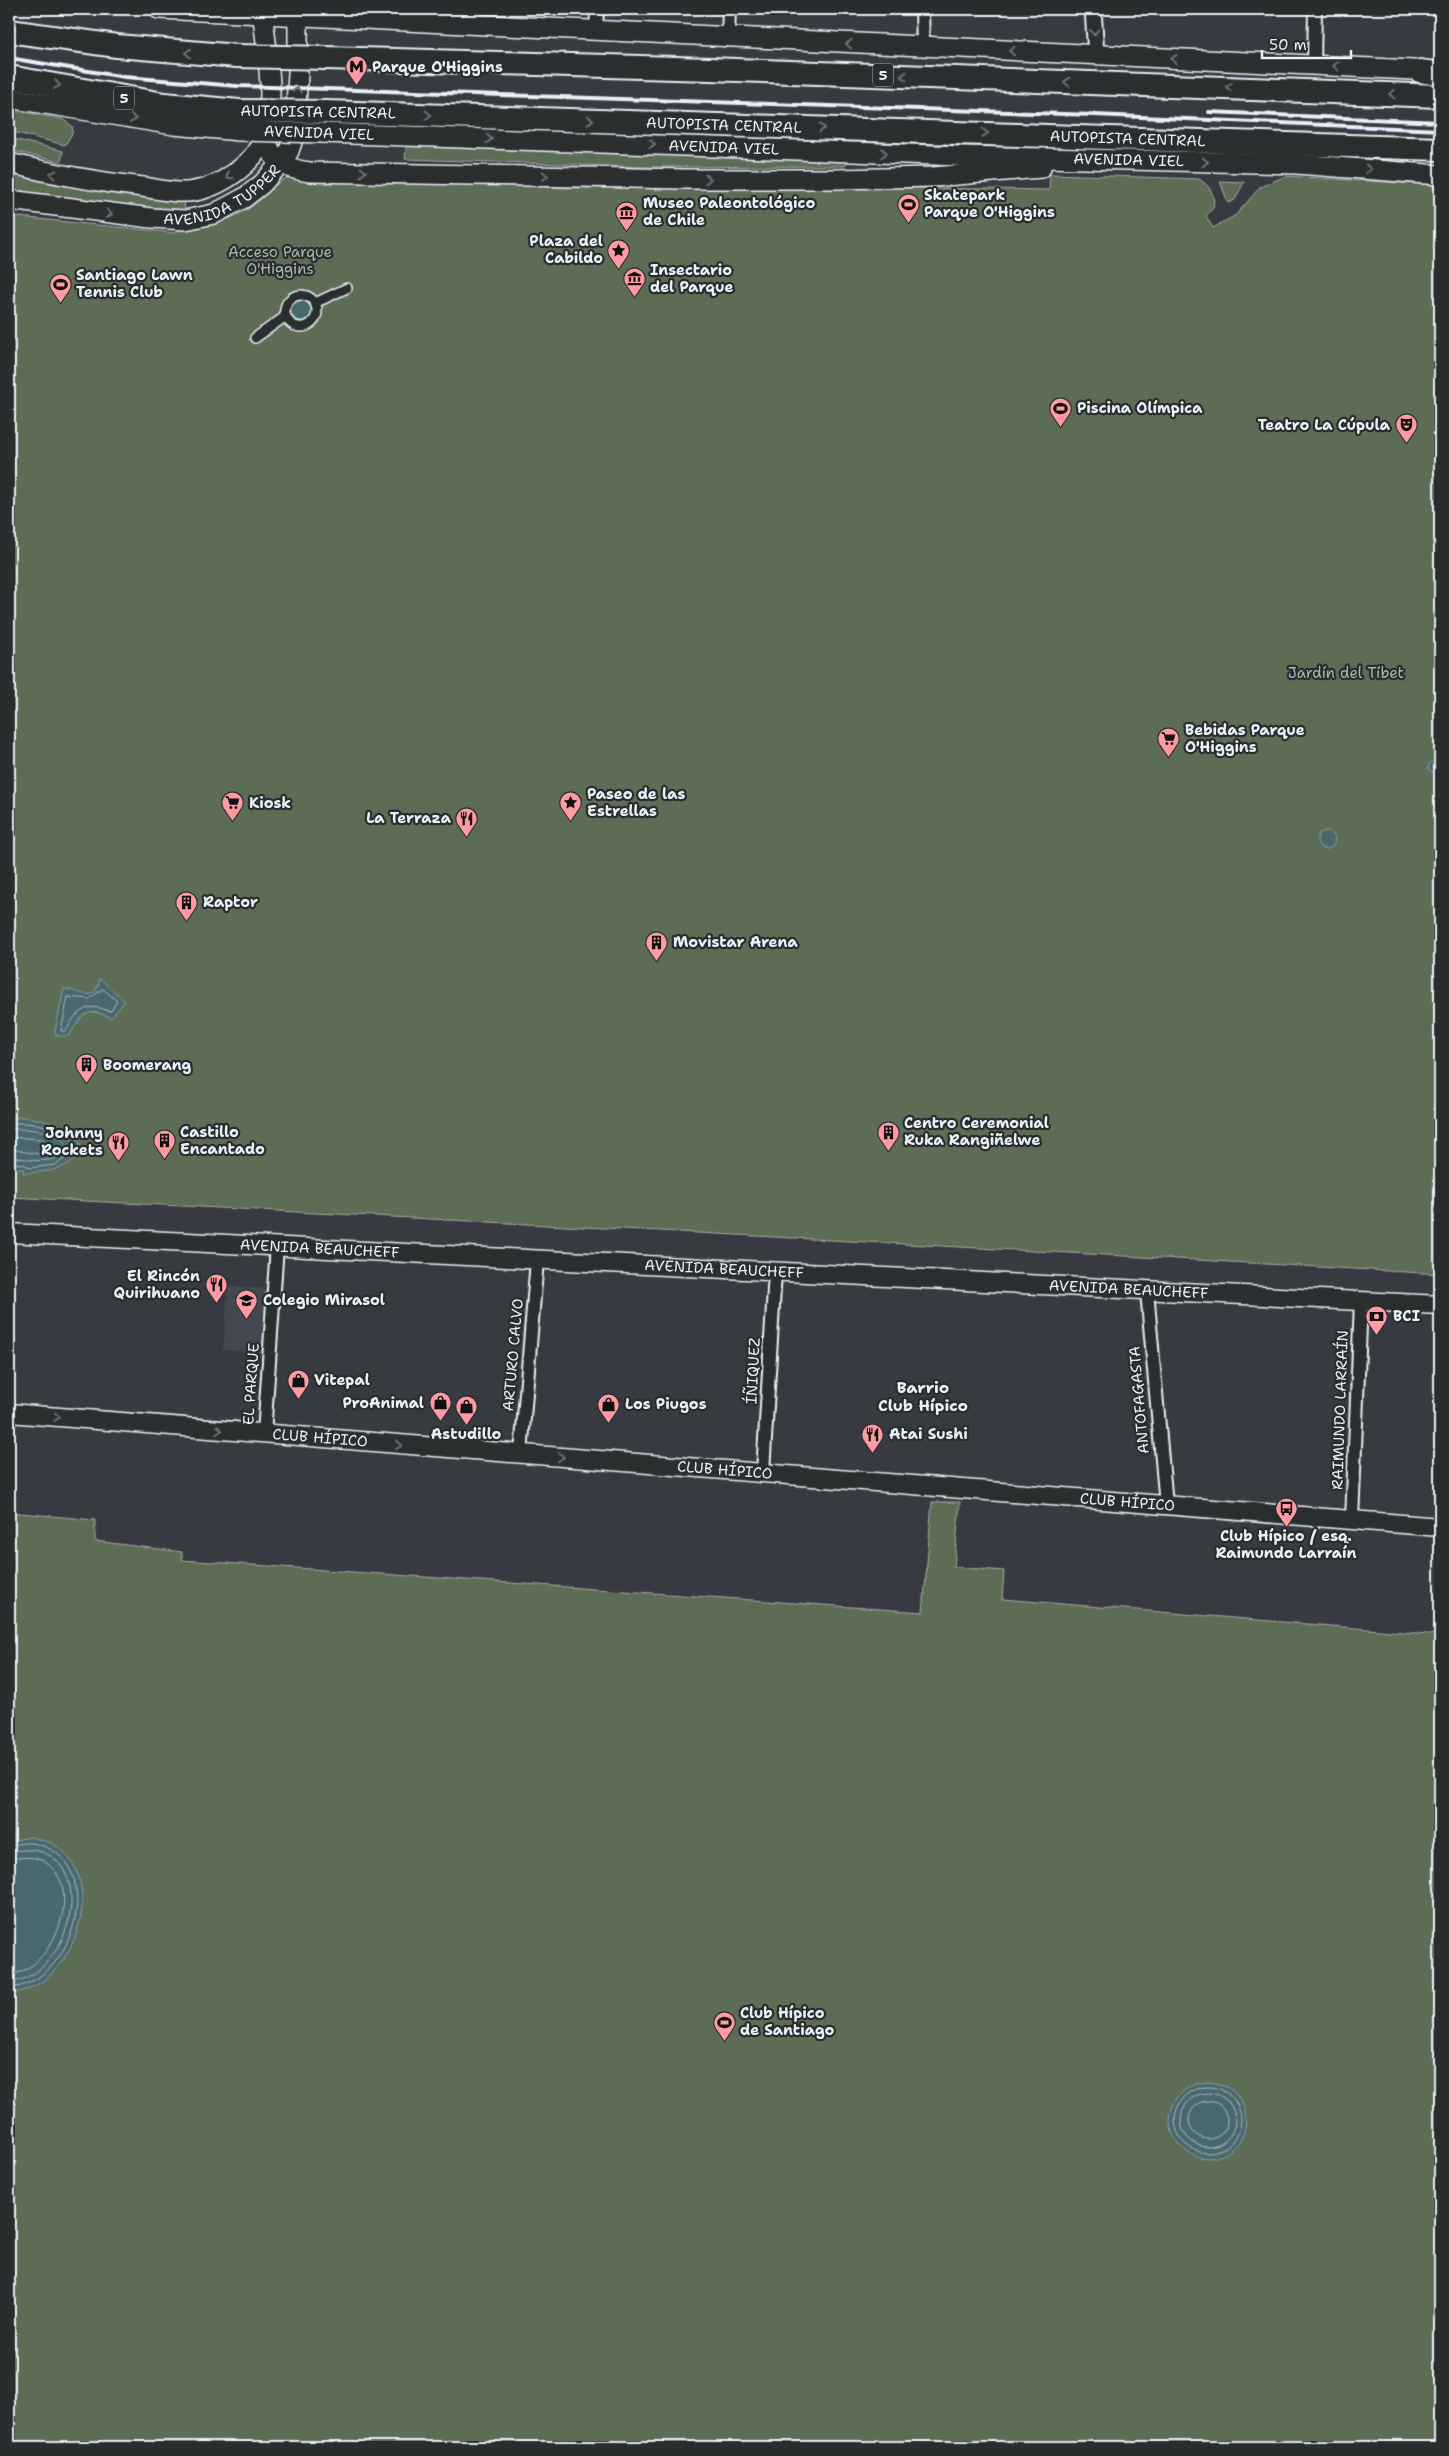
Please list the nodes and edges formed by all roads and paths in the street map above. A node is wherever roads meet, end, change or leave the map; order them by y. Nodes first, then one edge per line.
1 (159, 9) edge
2 (597, 9) edge
3 (729, 9) edge
4 (922, 9) edge
5 (1093, 9) edge
6 (1315, 9) edge
7 (262, 12) edge
8 (298, 13) edge
9 (473, 17) edge
10 (9, 30) edge
11 (596, 32) junction
12 (728, 38) junction
13 (924, 47) junction
14 (1096, 55) junction
15 (1314, 64) junction
16 (1434, 72) edge
17 (9, 77) edge
18 (1440, 96) edge
19 (9, 98) edge
20 (239, 121) junction
21 (325, 123) junction
22 (265, 133) junction
23 (1440, 149) edge
24 (1104, 160) junction
25 (9, 163) edge
26 (280, 164) junction
27 (1440, 175) edge
28 (9, 200) edge
29 (347, 288) dead end
30 (315, 303) junction
31 (286, 316) junction
32 (255, 338) dead end
33 (9, 1233) edge
34 (277, 1246) junction
35 (538, 1260) junction
36 (774, 1272) junction
37 (1147, 1291) junction
38 (1361, 1301) junction
39 (1440, 1305) edge
40 (9, 1413) edge
41 (264, 1434) junction
42 (521, 1454) junction
43 (763, 1472) junction
44 (1166, 1505) junction
45 (1352, 1520) junction
46 (1440, 1527) edge

1 - 7 main road
2 - 11 street
3 - 12 street
4 - 13 street
5 -> 14 street
6 - 15 street
7 - 8 main road
7 - 22 main road, AVENIDA TUPPER
8 - 9 main road
26 -> 8 main road, AVENIDA TUPPER
9 - 11 main road
18 -> 10 highway, 5, bridge
11 - 12 main road
13 -> 12 main road
14 -> 13 main road
15 -> 14 main road
16 -> 15 main road
17 -> 20 highway, AUTOPISTA CENTRAL / 5
19 -> 20 main road
20 - 21 highway, AUTOPISTA CENTRAL / 5, bridge
21 -> 23 highway, AUTOPISTA CENTRAL / 5
21 -> 24 main road, AVENIDA VIEL
22 -> 25 main road, AVENIDA TUPPER
22 - 26 main road
26 -> 24 main road
24 -> 27 main road, AVENIDA VIEL
28 -> 26 main road, AVENIDA TUPPER
29 - 30 street
30 - 31 street
30 - 31 street
31 - 32 street
33 - 34 main road, AVENIDA BEAUCHEFF
34 - 35 main road, AVENIDA BEAUCHEFF
34 - 41 street, EL PARQUE
35 - 36 main road, AVENIDA BEAUCHEFF
35 - 42 street, ARTURO CALVO
36 - 37 main road, AVENIDA BEAUCHEFF
36 - 43 street, ÍÑIQUEZ
37 - 38 main road, AVENIDA BEAUCHEFF
37 - 44 street, ANTOFAGASTA
38 - 39 main road, AVENIDA BEAUCHEFF
38 - 45 street, RAIMUNDO LARRAÍN
40 -> 41 main road, CLUB HÍPICO
41 -> 42 main road, CLUB HÍPICO
42 -> 43 main road, CLUB HÍPICO
43 - 44 main road, CLUB HÍPICO
44 - 45 main road, CLUB HÍPICO
45 - 46 main road, CLUB HÍPICO

